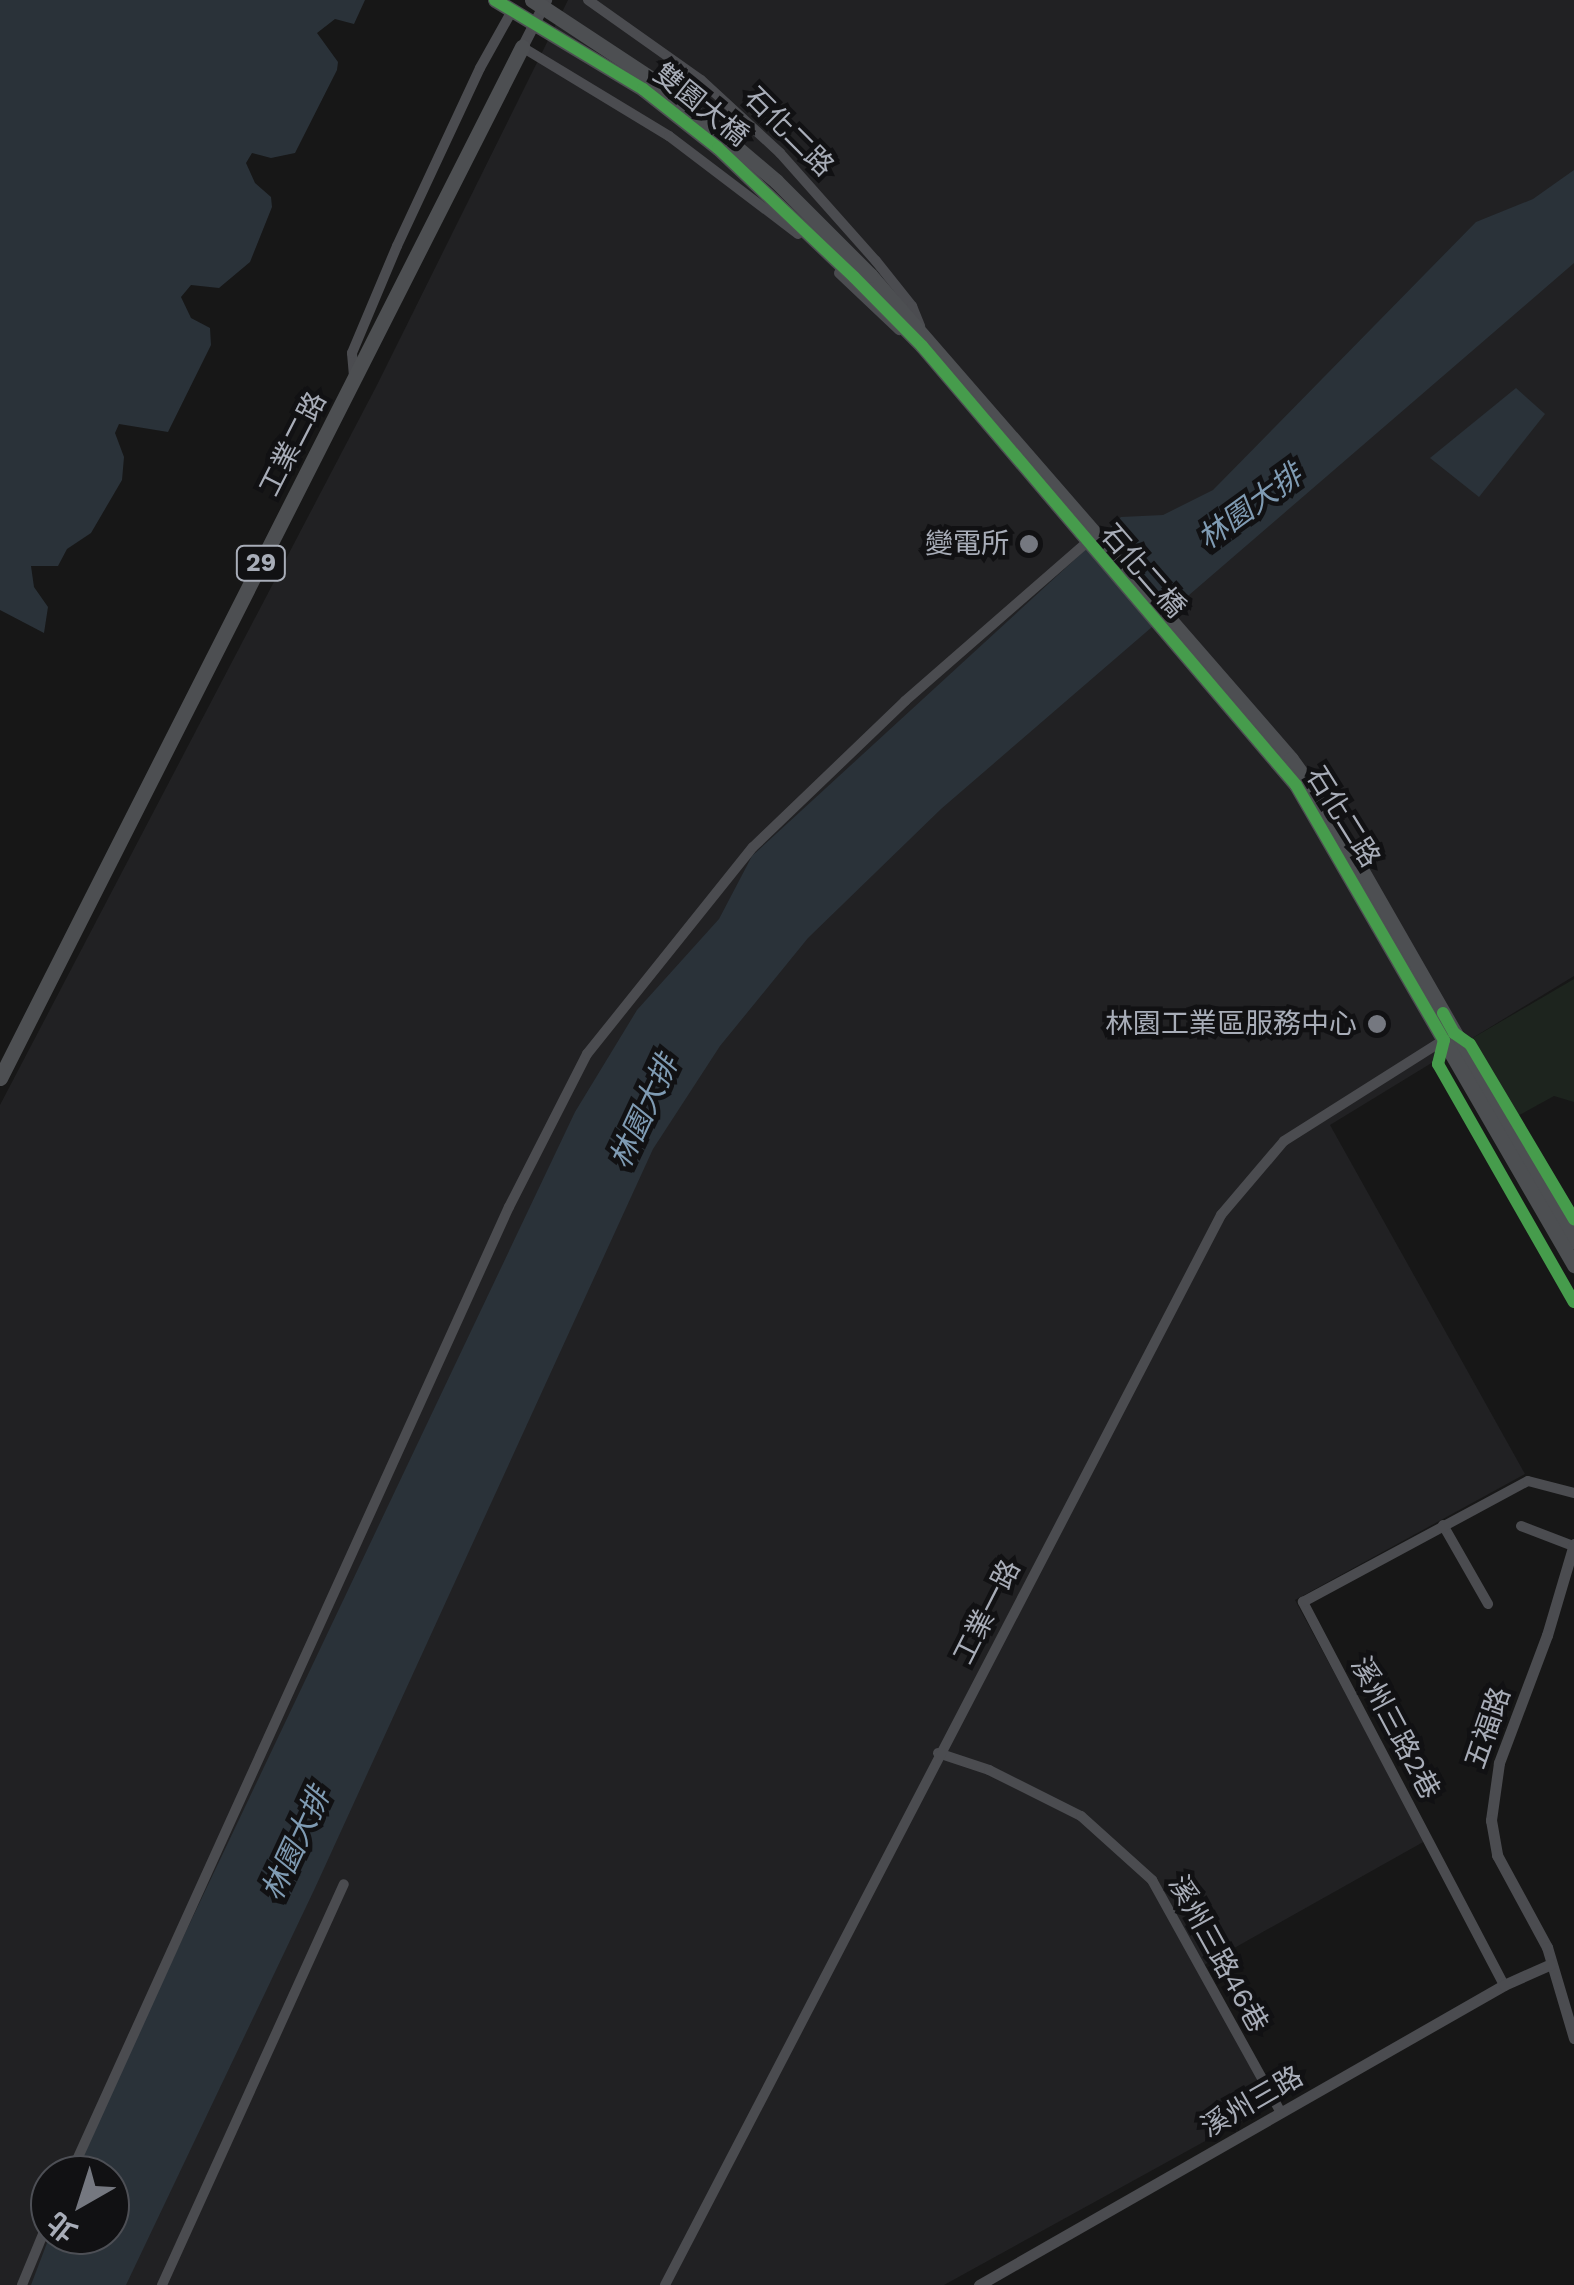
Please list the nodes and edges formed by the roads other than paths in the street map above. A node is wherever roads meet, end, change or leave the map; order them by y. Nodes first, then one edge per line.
1 (495, 0) edge
2 (532, 0) edge
3 (546, 0) edge
4 (588, 0) edge
5 (513, 8) junction
6 (522, 47) junction
7 (862, 276) junction
8 (922, 339) junction
9 (355, 380) junction
10 (1084, 532) junction
11 (1176, 636) joint
12 (1449, 1037) junction
13 (0, 1078) edge
14 (1574, 1219) edge
15 (1574, 1241) edge
16 (1574, 1265) edge
17 (1574, 1302) edge
18 (1574, 1492) edge
19 (1443, 1525) junction
20 (1522, 1526) dead end
21 (1574, 1545) edge
22 (1488, 1604) dead end
23 (938, 1754) junction
24 (344, 1884) dead end
25 (1551, 1964) junction
26 (1504, 1985) junction
27 (1574, 2038) edge
28 (1281, 2113) junction
29 (79, 2155) edge
30 (34, 2255) edge
31 (22, 2285) edge
32 (162, 2285) edge
33 (665, 2285) edge
34 (979, 2285) edge

1 - 5 main road, 雙園大橋, bridge
2 - 7 main road, 雙園大橋, bridge
3 - 6 street
4 - 8 street, 石化二路
5 - 7 main road, 雙園大橋, bridge
5 - 9 street
6 - 8 street, 石化二路
6 - 9 main road, 工業二路 / 29
7 - 8 main road, 石化二路
8 - 10 main road, 石化二路
9 - 13 main road, 工業二路 / 29
10 - 11 main road, 石化二橋
10 - 29 street
11 - 12 main road, 石化二路
12 - 14 street
12 - 15 main road
12 - 16 main road
12 - 17 street
12 - 23 street, 工業一路
18 - 19 street
19 - 22 street
19 - 26 street, 溪州三路2巷
20 - 21 street
21 - 25 street, 五福路
23 - 28 street, 溪州三路46巷
23 - 33 street, 工業一路
24 - 32 street
25 - 26 street, 溪州三路
25 - 27 street, 五福路
26 - 28 street, 溪州三路
28 - 34 street, 溪州三路
30 - 31 street

